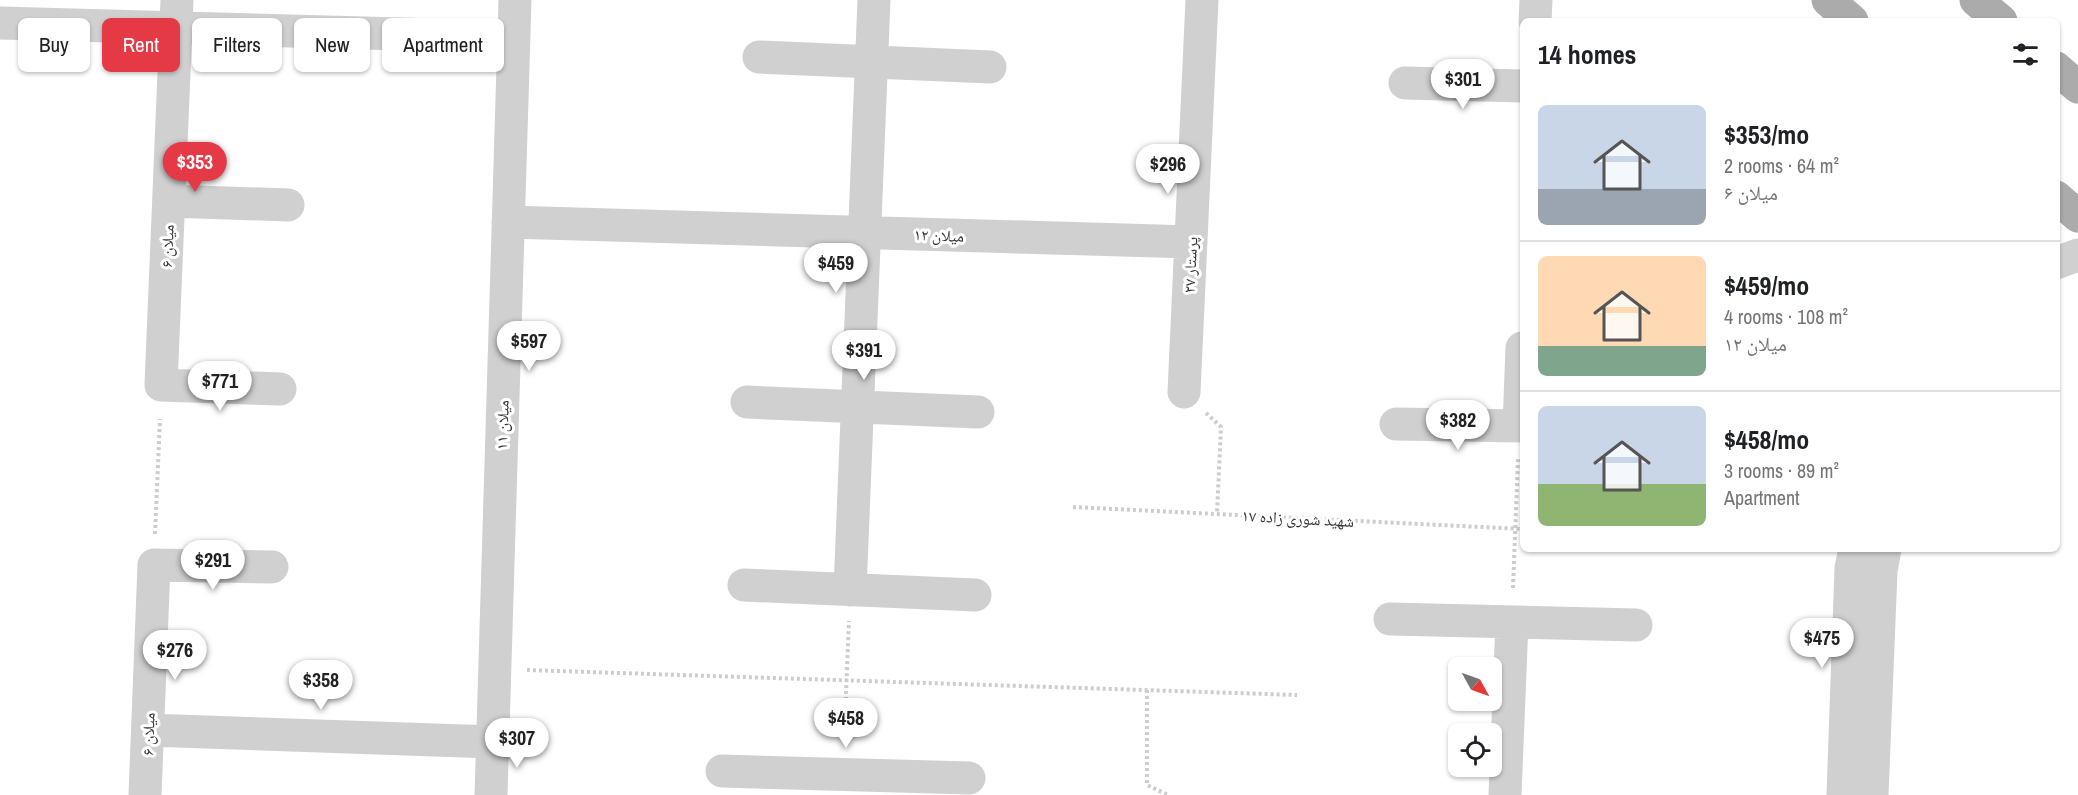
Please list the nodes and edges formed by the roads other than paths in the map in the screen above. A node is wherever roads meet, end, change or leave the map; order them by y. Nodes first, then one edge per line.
1 (515, 0) edge
2 (874, 0) edge
3 (1202, 0) edge
4 (1536, 0) edge
5 (1828, 0) edge
6 (1976, 0) edge
7 (176, 14) edge
8 (1535, 18) edge
9 (1849, 18) edge
10 (1997, 18) edge
11 (0, 23) edge
12 (513, 37) junction
13 (759, 57) dead end
14 (871, 62) junction
15 (990, 67) dead end
16 (2060, 71) edge
17 (1405, 83) dead end
18 (1520, 86) edge
19 (2078, 87) edge
20 (2060, 200) edge
21 (169, 201) junction
22 (288, 205) dead end
23 (2078, 216) edge
24 (508, 222) junction
25 (864, 233) junction
26 (1191, 242) junction
27 (2078, 255) edge
28 (2060, 262) edge
29 (280, 389) dead end
30 (1184, 392) road end
31 (747, 402) dead end
32 (857, 406) junction
33 (978, 411) dead end
34 (1396, 424) dead end
35 (1520, 426) edge
36 (1854, 552) edge
37 (1884, 552) edge
38 (272, 567) dead end
39 (744, 585) dead end
40 (850, 590) junction
41 (975, 595) dead end
42 (1390, 619) dead end
43 (1512, 622) junction
44 (1636, 625) dead end
45 (148, 730) junction
46 (493, 742) junction
47 (722, 771) dead end
48 (969, 778) dead end
49 (843, 785) edge
50 (145, 795) edge
51 (491, 795) edge
52 (1505, 795) edge
53 (1843, 795) edge
54 (1872, 795) edge

1 - 12 street, میلان ۱۱
2 - 14 street
3 - 26 street, پرستار ۲۷
4 - 8 street
5 - 9 main road
6 - 10 main road
7 - 11 street
7 - 12 street
7 - 21 street, میلان ۶
12 - 24 street, میلان ۱۱
13 - 14 street
14 - 15 street
14 - 25 street
16 - 19 main road
17 - 18 street
20 - 23 main road
21 - 22 street
21 - 29 street, میلان ۶
24 - 25 street, میلان ۱۲
24 - 46 street, میلان ۱۱
25 - 26 street, میلان ۱۲
25 - 32 street
26 - 30 street, پرستار ۲۷
27 - 28 street
31 - 32 street
32 - 33 street
32 - 40 street
34 - 35 street
36 - 53 street
37 - 54 street
38 - 45 street, میلان ۶
39 - 40 street
40 - 41 street
42 - 43 street
43 - 44 street
43 - 52 street
45 - 46 street
45 - 50 street, میلان ۶
46 - 51 street, میلان ۱۱
47 - 49 street
48 - 49 street

